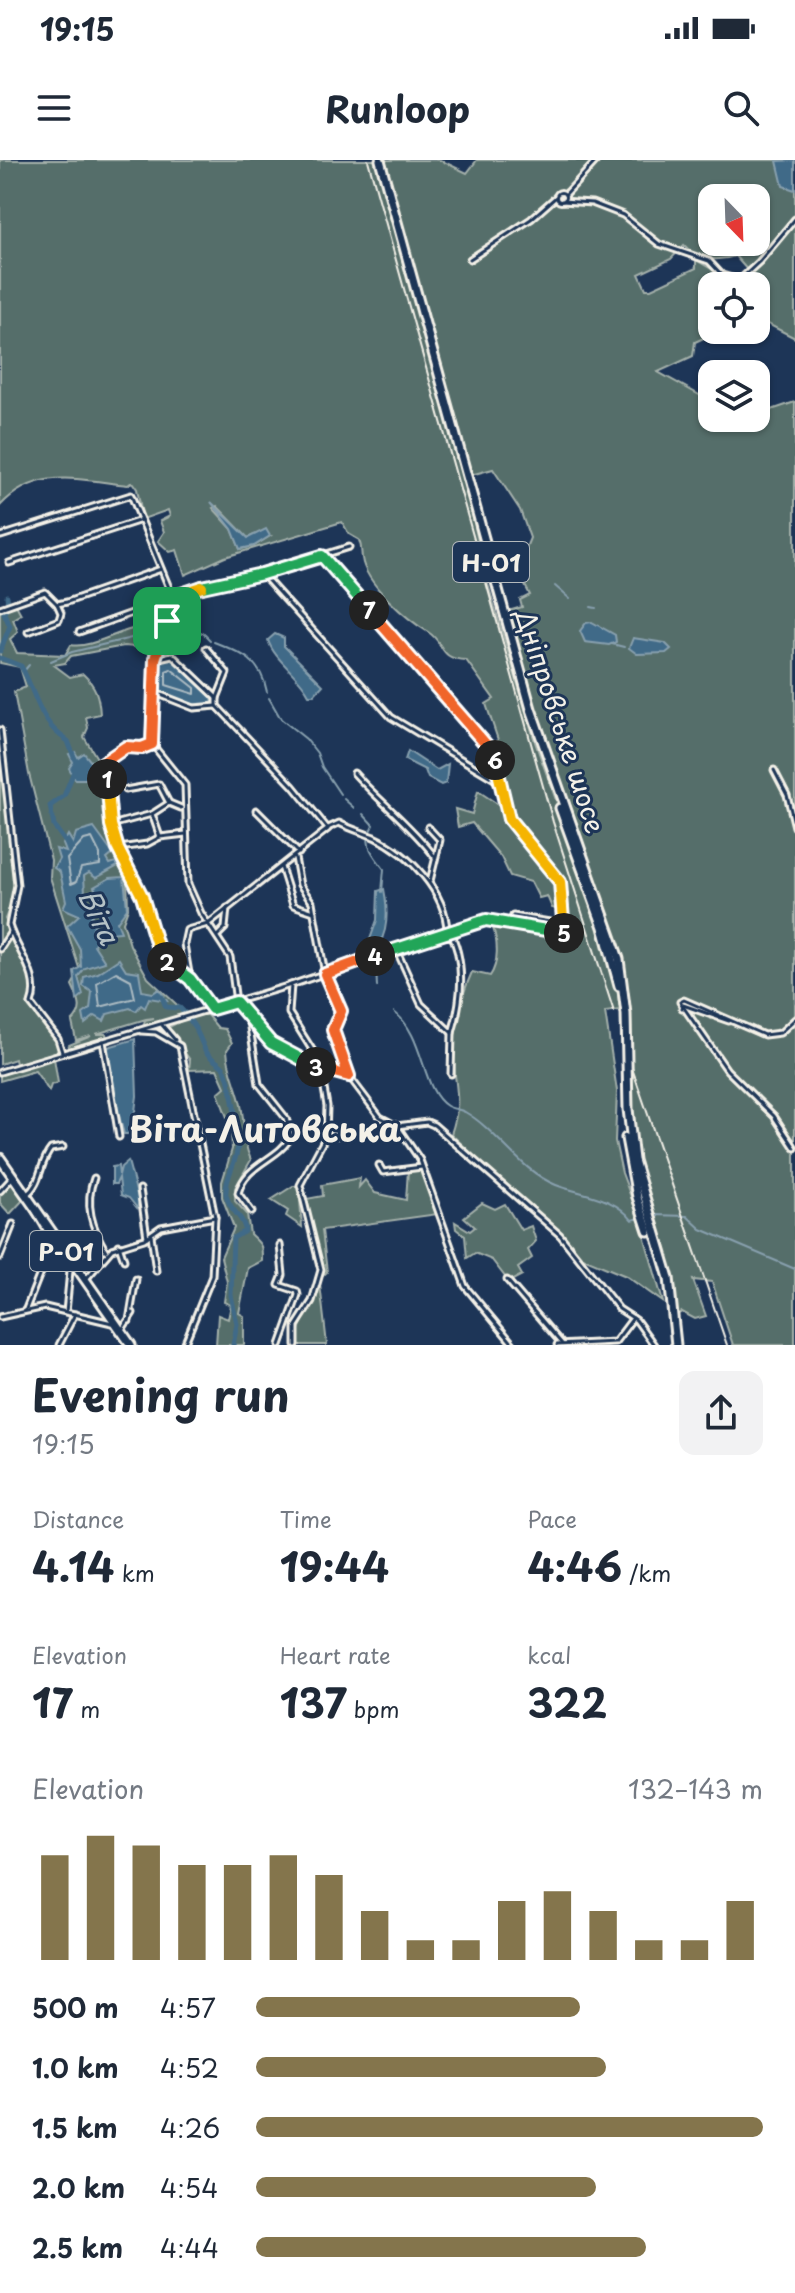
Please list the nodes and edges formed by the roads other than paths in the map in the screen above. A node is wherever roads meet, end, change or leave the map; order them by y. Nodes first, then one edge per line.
1 (378, 160) edge
2 (597, 160) edge
3 (564, 195) junction
4 (559, 200) junction
5 (572, 202) junction
6 (795, 219) edge
7 (470, 259) dead end
8 (719, 272) edge
9 (748, 272) edge
10 (141, 520) junction
11 (1, 536) edge
12 (349, 547) dead end
13 (322, 556) junction
14 (9, 563) dead end
15 (161, 569) junction
16 (262, 574) junction
17 (172, 597) junction
18 (57, 604) junction
19 (0, 608) edge
20 (28, 632) dead end
21 (79, 632) dead end
22 (206, 648) dead end
23 (155, 659) junction
24 (155, 692) junction
25 (217, 698) junction
26 (217, 706) junction
27 (0, 730) edge
28 (152, 744) junction
29 (774, 770) dead end
30 (354, 773) dead end
31 (501, 783) junction
32 (125, 790) dead end
33 (169, 803) junction
34 (186, 805) junction
35 (181, 808) junction
36 (256, 810) dead end
37 (152, 814) junction
38 (186, 814) junction
39 (111, 825) junction
40 (428, 827) dead end
41 (795, 827) edge
42 (328, 829) junction
43 (186, 834) junction
44 (160, 837) junction
45 (118, 849) junction
46 (297, 855) junction
47 (435, 857) junction
48 (281, 867) junction
49 (430, 881) junction
50 (227, 908) junction
51 (314, 912) junction
52 (512, 923) junction
53 (208, 924) junction
54 (564, 928) junction
55 (448, 930) junction
56 (11, 932) junction
57 (437, 934) junction
58 (216, 936) junction
59 (454, 937) junction
60 (0, 949) edge
61 (396, 949) junction
62 (325, 974) junction
63 (190, 979) junction
64 (291, 985) junction
65 (236, 1002) junction
66 (682, 1008) junction
67 (212, 1009) junction
68 (248, 1015) junction
69 (795, 1019) edge
70 (737, 1023) junction
71 (164, 1024) junction
72 (137, 1031) junction
73 (452, 1033) junction
74 (103, 1041) junction
75 (177, 1042) junction
76 (63, 1054) junction
77 (318, 1068) junction
78 (0, 1072) edge
79 (451, 1074) dead end
80 (349, 1076) junction
81 (397, 1126) junction
82 (349, 1135) dead end
83 (326, 1136) junction
84 (119, 1137) dead end
85 (63, 1147) dead end
86 (795, 1148) edge
87 (0, 1158) edge
88 (379, 1165) dead end
89 (422, 1167) junction
90 (13, 1176) junction
91 (94, 1178) dead end
92 (140, 1189) dead end
93 (0, 1191) edge
94 (28, 1197) junction
95 (252, 1212) dead end
96 (215, 1217) junction
97 (13, 1224) dead end
98 (149, 1236) junction
99 (119, 1245) junction
100 (280, 1245) dead end
101 (57, 1249) junction
102 (106, 1251) junction
103 (0, 1257) edge
104 (124, 1260) dead end
105 (156, 1271) dead end
106 (86, 1279) junction
107 (136, 1279) dead end
108 (507, 1280) dead end
109 (26, 1310) junction
110 (66, 1312) junction
111 (133, 1313) dead end
112 (75, 1314) junction
113 (0, 1317) edge
114 (633, 1318) junction
115 (129, 1321) junction
116 (115, 1323) junction
117 (121, 1331) junction
118 (559, 1344) edge
119 (59, 1345) edge
120 (131, 1345) edge
121 (184, 1345) edge
122 (280, 1345) edge
123 (296, 1345) edge
124 (514, 1345) edge
125 (654, 1345) edge
126 (674, 1345) edge

1 - 126 main road, Дніпровське шосе / Н-01
2 - 3 street
3 - 4 street
3 - 4 street
3 - 5 street
4 - 5 street
4 - 7 street
5 - 8 street
6 - 9 street
10 - 11 street
10 - 14 street
10 - 15 street
12 - 13 street
13 - 16 street
13 - 31 street
15 - 17 street
15 - 18 street
16 - 17 street
16 - 31 street
17 - 21 street
17 - 23 street
18 - 19 street
18 - 20 street
22 - 25 street
23 - 24 street
23 - 25 street
24 - 26 street
24 - 28 street
25 - 26 street
26 - 42 street
27 - 56 street
28 - 34 street
28 - 39 street
29 - 41 street
30 - 47 street
31 - 54 street
32 - 33 street
33 - 35 street
33 - 37 street
34 - 35 street
34 - 38 street
35 - 38 street
36 - 46 street
37 - 39 street
37 - 44 street
38 - 43 street
39 - 45 street
40 - 47 street
42 - 46 street
42 - 49 street
43 - 44 street
43 - 53 street
44 - 45 street
45 - 63 street
46 - 48 street
46 - 51 street
47 - 49 street
48 - 50 street
48 - 51 street
49 - 55 street
50 - 53 street
50 - 58 street
51 - 62 street
52 - 54 street
52 - 54 street
52 - 55 street
53 - 58 street
53 - 63 street
55 - 57 street
55 - 59 street
56 - 60 street
56 - 76 street
57 - 59 street
57 - 61 street
58 - 65 street
59 - 73 street
61 - 62 street
61 - 73 street
62 - 64 street
62 - 80 street
63 - 67 street
64 - 65 street
64 - 77 street
65 - 67 street
65 - 68 street
66 - 70 street
66 - 70 street
66 - 86 street
67 - 71 street
68 - 77 street
68 - 95 street
69 - 70 street
71 - 72 street
71 - 75 street
72 - 74 street
72 - 75 street
73 - 79 street
74 - 76 street
74 - 84 street
75 - 96 street
76 - 78 street
77 - 80 street
77 - 83 street
80 - 81 street
81 - 89 street
81 - 114 street
82 - 83 street
83 - 123 street
85 - 94 street
87 - 90 main road, Р-01
88 - 89 street
89 - 124 street
90 - 93 street
90 - 94 main road, Р-01
91 - 102 street
92 - 98 street
94 - 101 street
94 - 106 main road, Р-01
96 - 98 street
96 - 121 street
97 - 103 street
98 - 99 street
98 - 105 street
99 - 102 street
99 - 104 street
100 - 122 street
101 - 109 street
101 - 110 street
102 - 106 street
106 - 116 main road, Р-01
107 - 115 street
108 - 118 street
109 - 110 street
109 - 113 street
110 - 112 street
111 - 115 street
112 - 116 street
112 - 119 street
114 - 118 street
114 - 125 street
115 - 117 street
116 - 117 main road, Р-01
117 - 120 main road, Р-01

